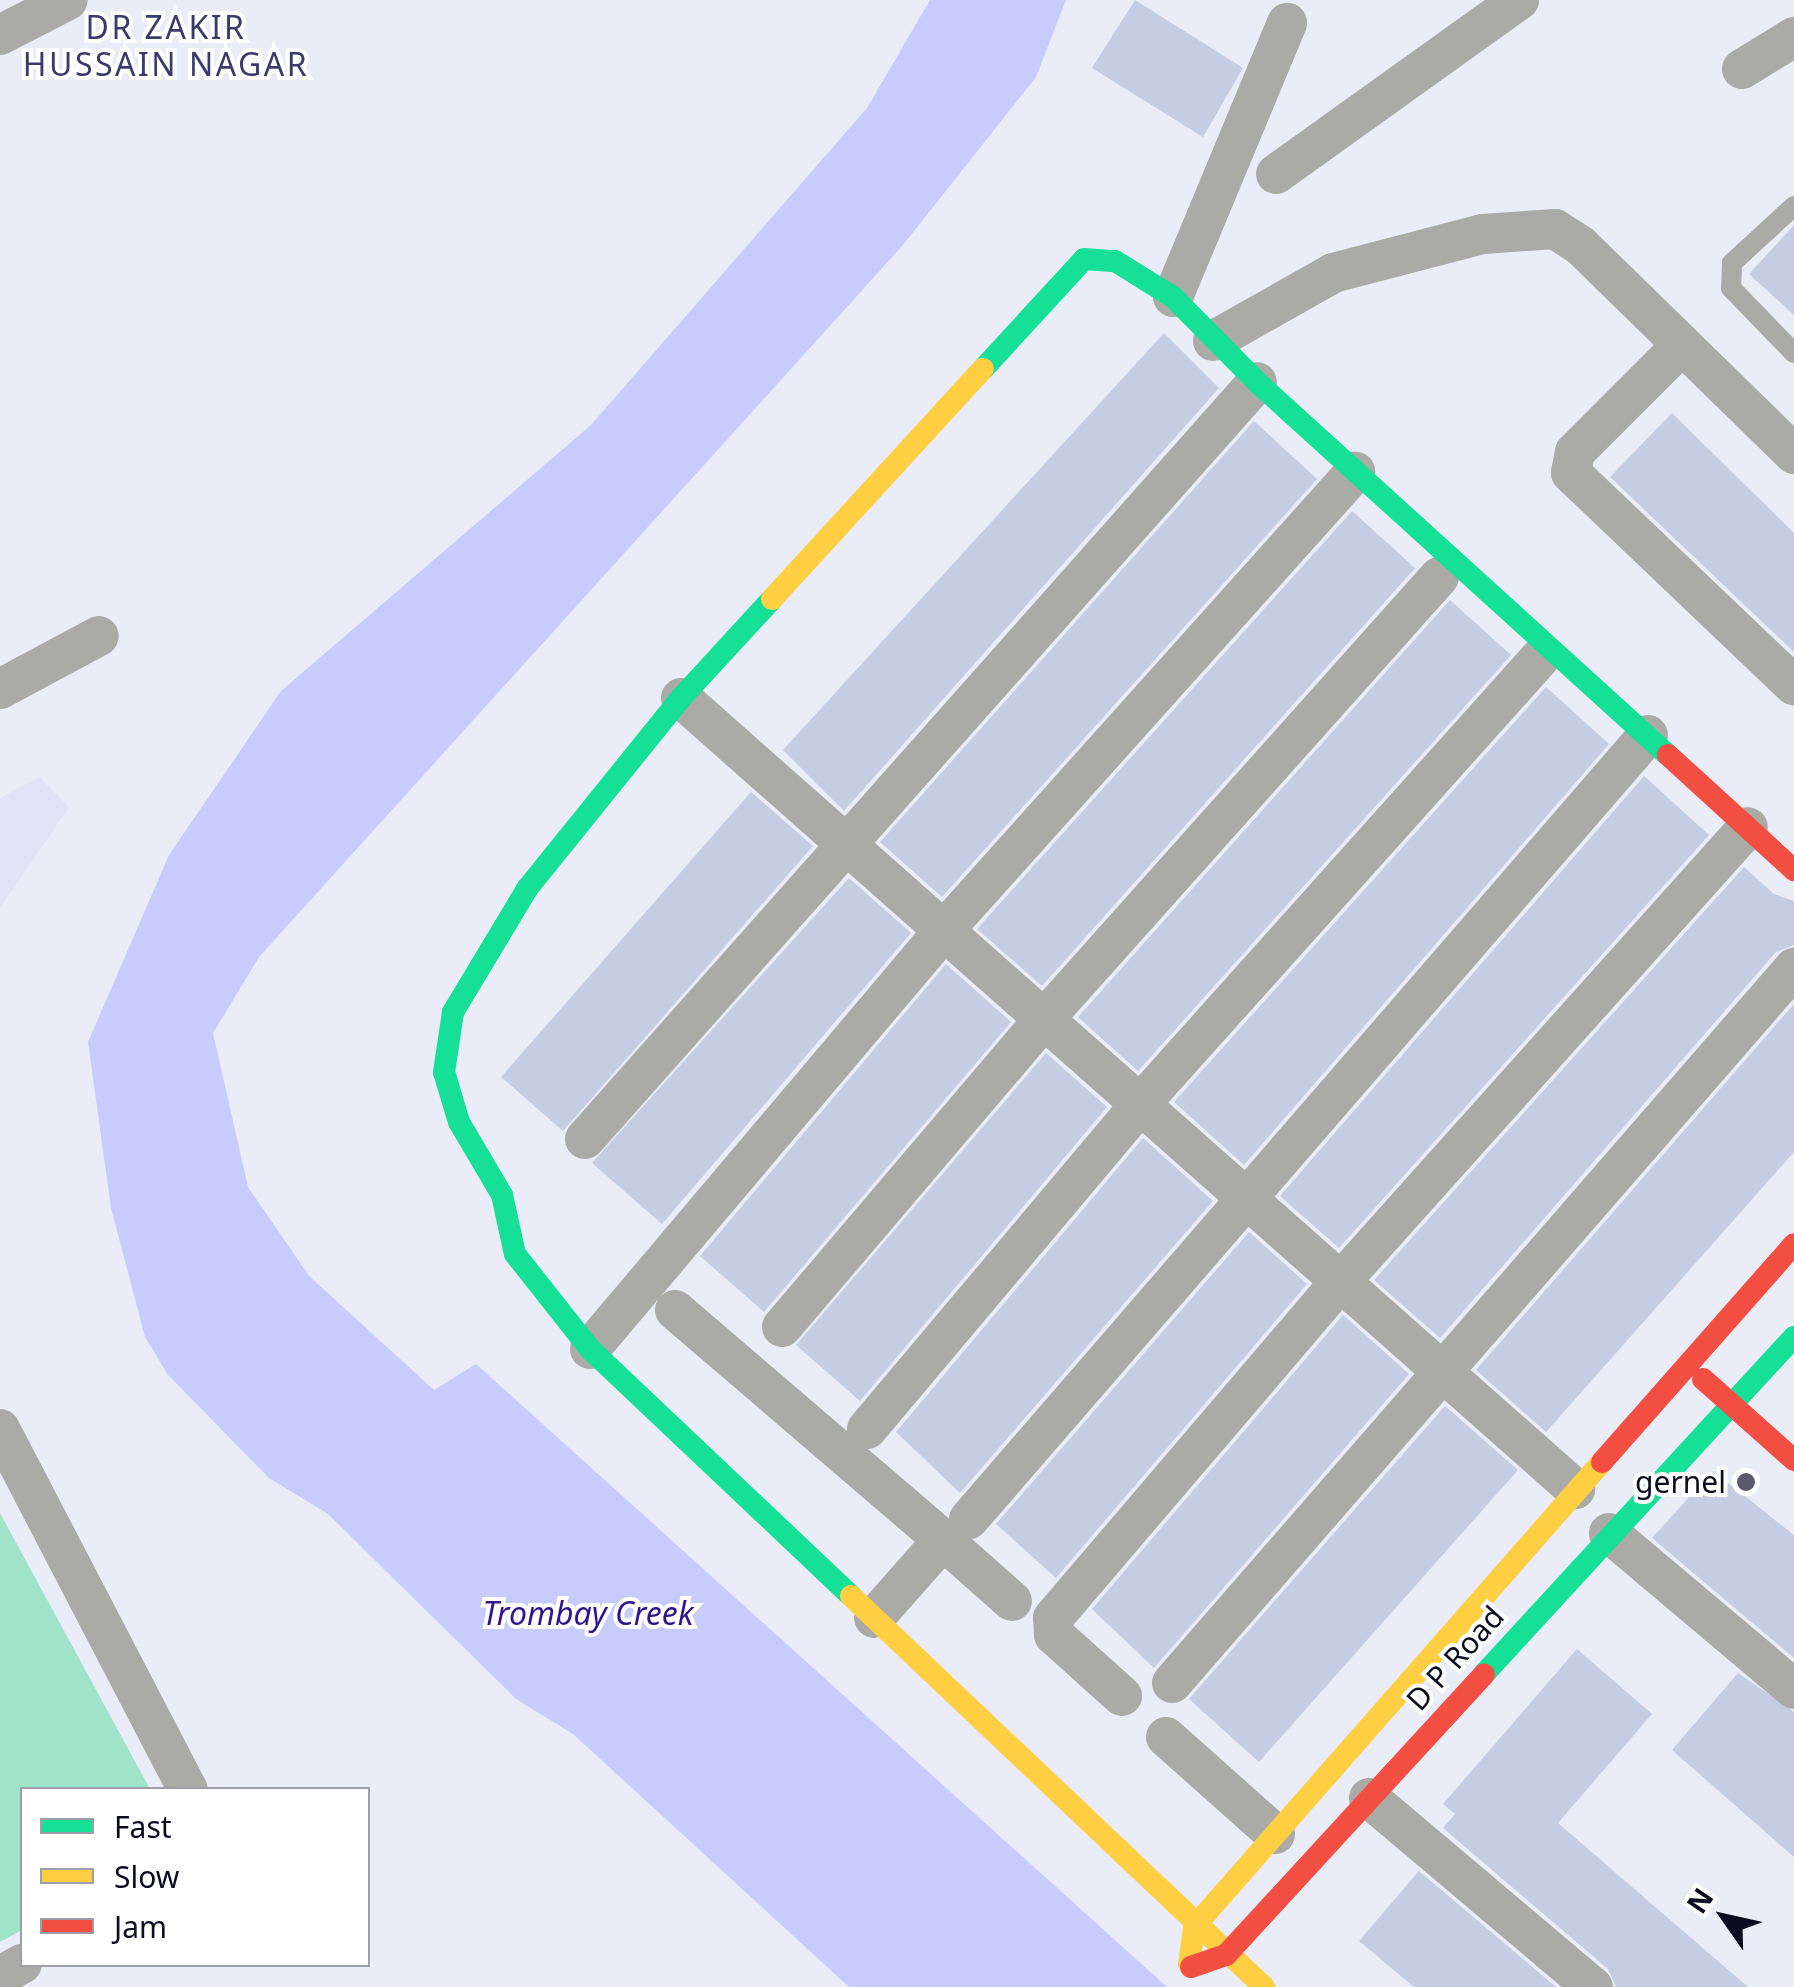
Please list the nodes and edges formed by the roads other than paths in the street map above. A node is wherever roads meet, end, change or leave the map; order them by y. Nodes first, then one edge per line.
1 (68, 0) edge
2 (1519, 0) edge
3 (1286, 23) dead end
4 (0, 35) edge
5 (1794, 37) edge
6 (1742, 70) dead end
7 (1276, 174) dead end
8 (1794, 206) edge
9 (1173, 297) junction
10 (1213, 340) junction
11 (1682, 344) junction
12 (1794, 353) edge
13 (1257, 382) junction
14 (1790, 443) edge
15 (1355, 472) junction
16 (1439, 577) dead end
17 (99, 636) dead end
18 (1540, 658) dead end
19 (1794, 686) edge
20 (0, 689) edge
21 (682, 698) junction
22 (1648, 734) junction
23 (1748, 827) junction
24 (848, 840) junction
25 (1794, 870) edge
26 (946, 928) junction
27 (1794, 968) edge
28 (1046, 1017) junction
29 (1142, 1102) junction
30 (585, 1139) dead end
31 (1247, 1197) junction
32 (1794, 1244) edge
33 (1342, 1280) junction
34 (676, 1310) dead end
35 (782, 1327) dead end
36 (1794, 1337) edge
37 (590, 1349) junction
38 (1738, 1353) junction
39 (1687, 1365) junction
40 (1443, 1372) junction
41 (1783, 1388) dead end
42 (1728, 1402) junction
43 (867, 1428) dead end
44 (0, 1429) edge
45 (1794, 1460) edge
46 (1576, 1488) junction
47 (956, 1529) junction
48 (1609, 1533) junction
49 (1012, 1602) dead end
50 (874, 1618) junction
51 (1172, 1683) dead end
52 (1794, 1689) edge
53 (1122, 1696) dead end
54 (1166, 1737) dead end
55 (186, 1787) edge
56 (1369, 1798) junction
57 (1275, 1834) junction
58 (1194, 1927) junction
59 (1226, 1955) junction
60 (1179, 1979) edge
61 (1264, 1987) edge
62 (1593, 1987) edge

1 - 4 street
2 - 7 street
3 - 9 street
5 - 6 street
8 - 12 lane
9 - 10 street
9 - 21 street
10 - 11 street
10 - 13 street
11 - 14 street
11 - 19 street
13 - 15 street
13 - 24 street
15 - 22 street
15 - 26 street
16 - 28 street
17 - 20 street
18 - 29 street
21 - 24 street
21 - 37 street
22 - 23 street
22 - 31 street
23 - 25 street
23 - 33 street
24 - 26 street
24 - 30 street
26 - 28 street
26 - 37 street
27 - 40 street
28 - 29 street
28 - 35 street
29 - 31 street
29 - 43 street
31 - 33 street
31 - 47 street
32 - 38 street
33 - 40 street
33 - 53 street
34 - 47 street
36 - 38 street
37 - 50 street
38 - 39 street
38 - 41 street
38 - 42 street, D P Road
39 - 42 street
39 - 46 street
40 - 46 street
40 - 51 street
42 - 45 street
42 - 48 street, D P Road
44 - 55 street
46 - 57 street
47 - 49 street
47 - 50 street
48 - 52 street
48 - 56 street, D P Road
50 - 58 street
54 - 57 street
56 - 59 street, D P Road
56 - 62 street
57 - 58 street
58 - 59 street
58 - 60 street
59 - 60 street
59 - 61 street

